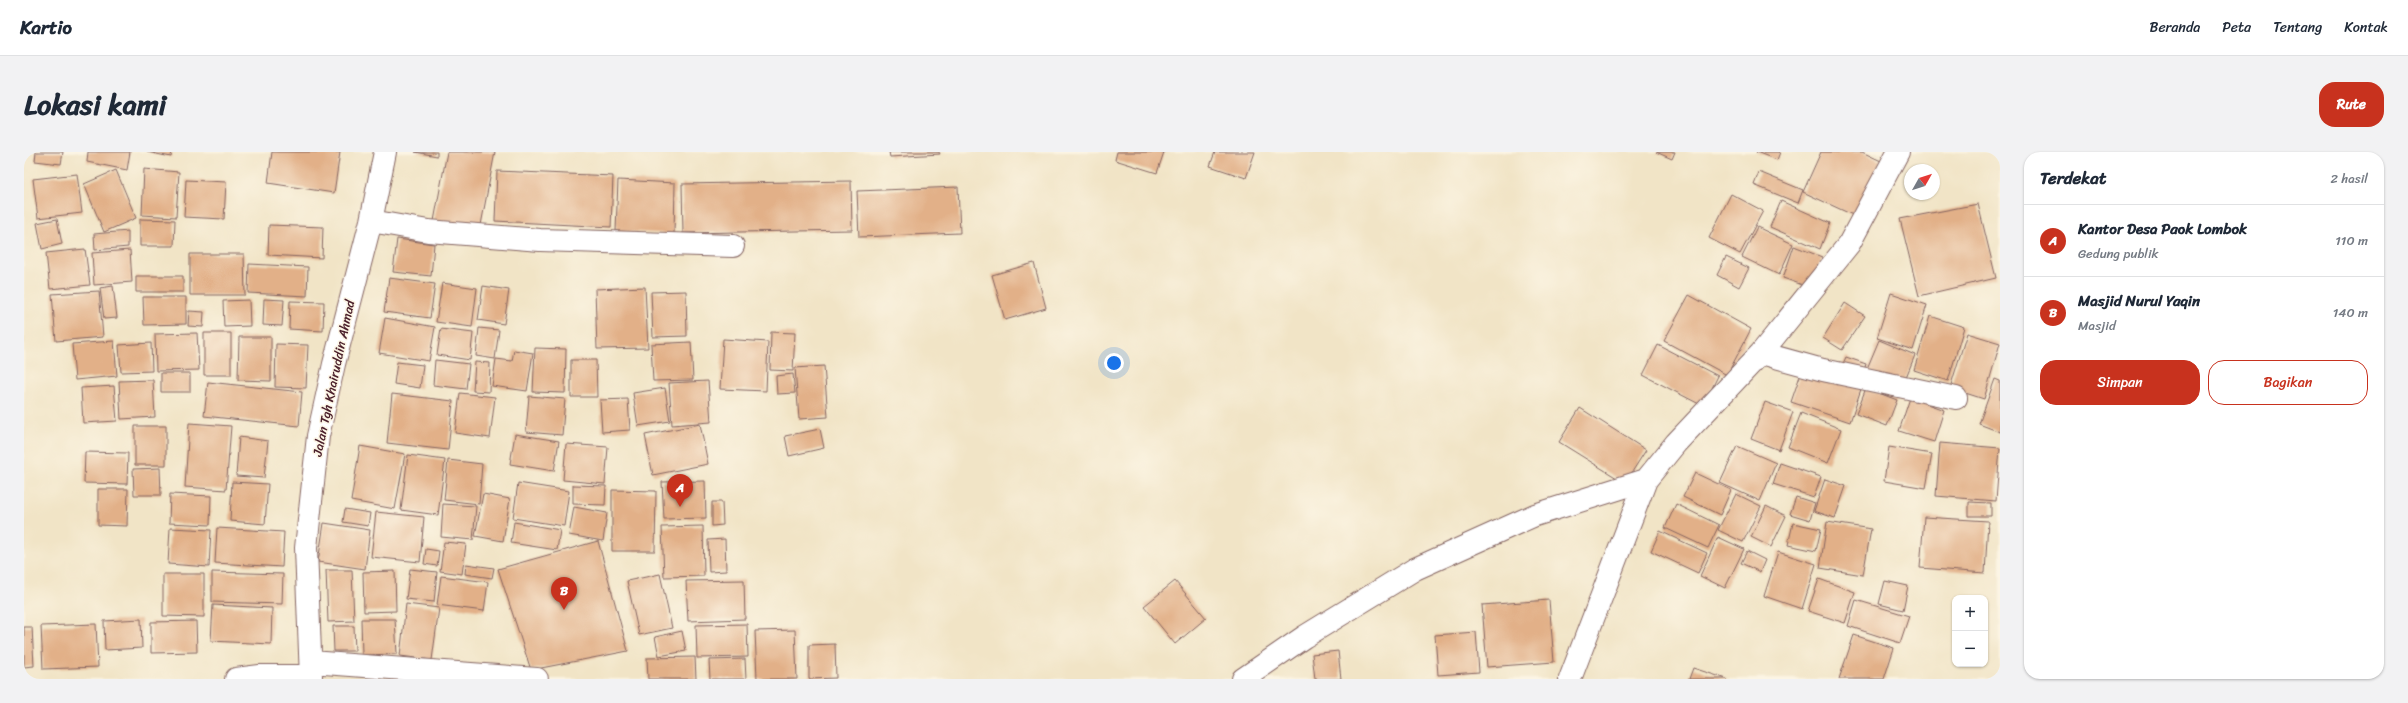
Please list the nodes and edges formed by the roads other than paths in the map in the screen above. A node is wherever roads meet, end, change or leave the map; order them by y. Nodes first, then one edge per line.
1 (385, 152) edge
2 (1898, 152) edge
3 (371, 221) junction
4 (733, 246) dead end
5 (1761, 353) junction
6 (1956, 398) dead end
7 (1646, 480) junction
8 (311, 673) edge
9 (236, 679) edge
10 (527, 679) edge
11 (1243, 679) edge
12 (1570, 679) edge

1 - 3 street, Jalan Tgh Khairuddin Ahmad
2 - 5 street
3 - 4 street
3 - 8 street, Jalan Tgh Khairuddin Ahmad
5 - 6 street
5 - 7 street
7 - 11 street
7 - 12 street
8 - 9 street
8 - 10 street

